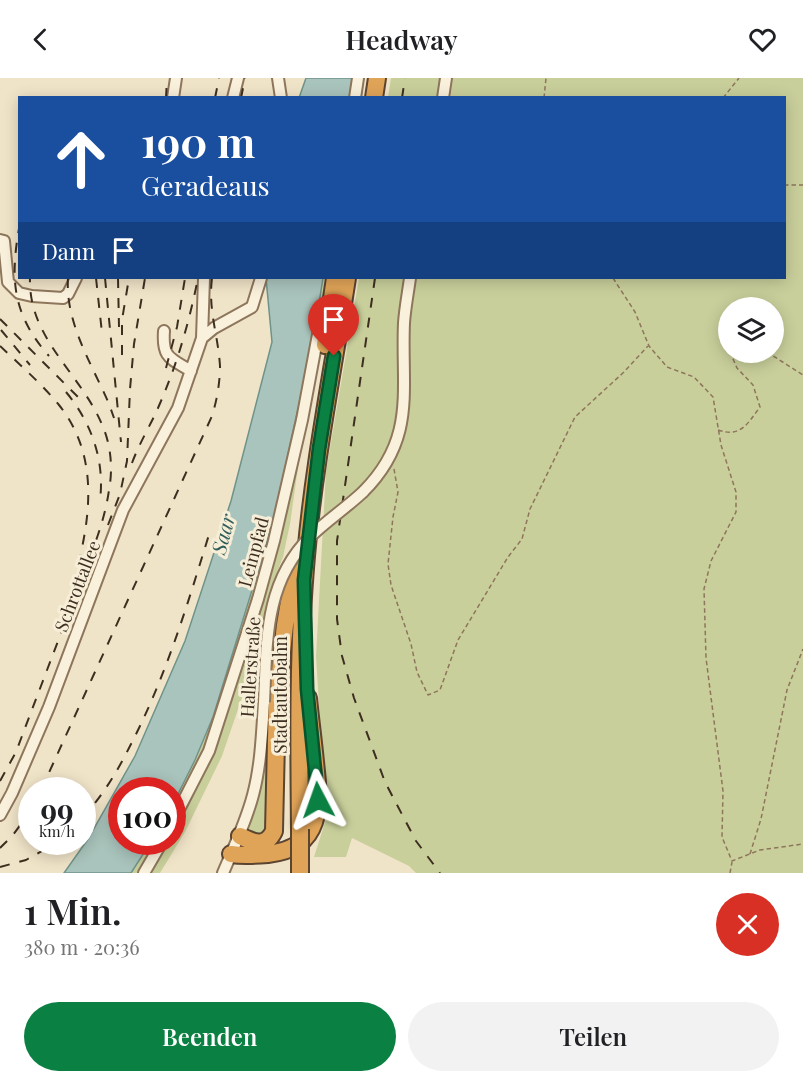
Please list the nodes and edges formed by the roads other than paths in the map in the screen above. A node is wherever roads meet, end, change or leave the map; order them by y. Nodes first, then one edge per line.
1 (176, 78) edge
2 (238, 78) edge
3 (278, 78) edge
4 (358, 78) edge
5 (366, 78) edge
6 (377, 78) edge
7 (446, 78) edge
8 (173, 96) edge
9 (234, 96) edge
10 (281, 96) edge
11 (355, 96) edge
12 (363, 96) edge
13 (374, 96) edge
14 (443, 96) edge
15 (0, 240) edge
16 (76, 279) edge
17 (204, 279) edge
18 (261, 279) edge
19 (327, 279) edge
20 (335, 279) edge
21 (347, 279) edge
22 (410, 279) edge
23 (164, 331) dead end
24 (201, 338) junction
25 (191, 371) junction
26 (308, 501) junction
27 (299, 576) junction
28 (186, 796) edge
29 (0, 815) edge
30 (295, 829) junction
31 (240, 836) junction
32 (231, 854) junction
33 (154, 855) edge
34 (144, 873) edge
35 (223, 873) edge
36 (289, 873) edge
37 (300, 873) edge

1 - 8 street
2 - 9 street
3 - 10 street
4 - 11 street
5 - 12 highway
6 - 13 highway
7 - 14 street
15 - 16 street
17 - 24 street, Schrottallee
18 - 24 street
19 - 28 street, Leinpfad
20 - 26 highway
21 - 26 highway
22 - 31 street, Hallerstraße, bridge
23 - 25 street
24 - 25 street, Schrottallee
25 - 29 street, Schrottallee
26 - 27 highway
26 - 27 highway, Stadtautobahn
27 - 30 highway, Stadtautobahn
27 - 31 highway
27 - 32 highway
30 - 36 highway
30 - 37 highway, Stadtautobahn, bridge
31 - 32 street, Hallerstraße
32 - 35 street, Hallerstraße
33 - 34 street

